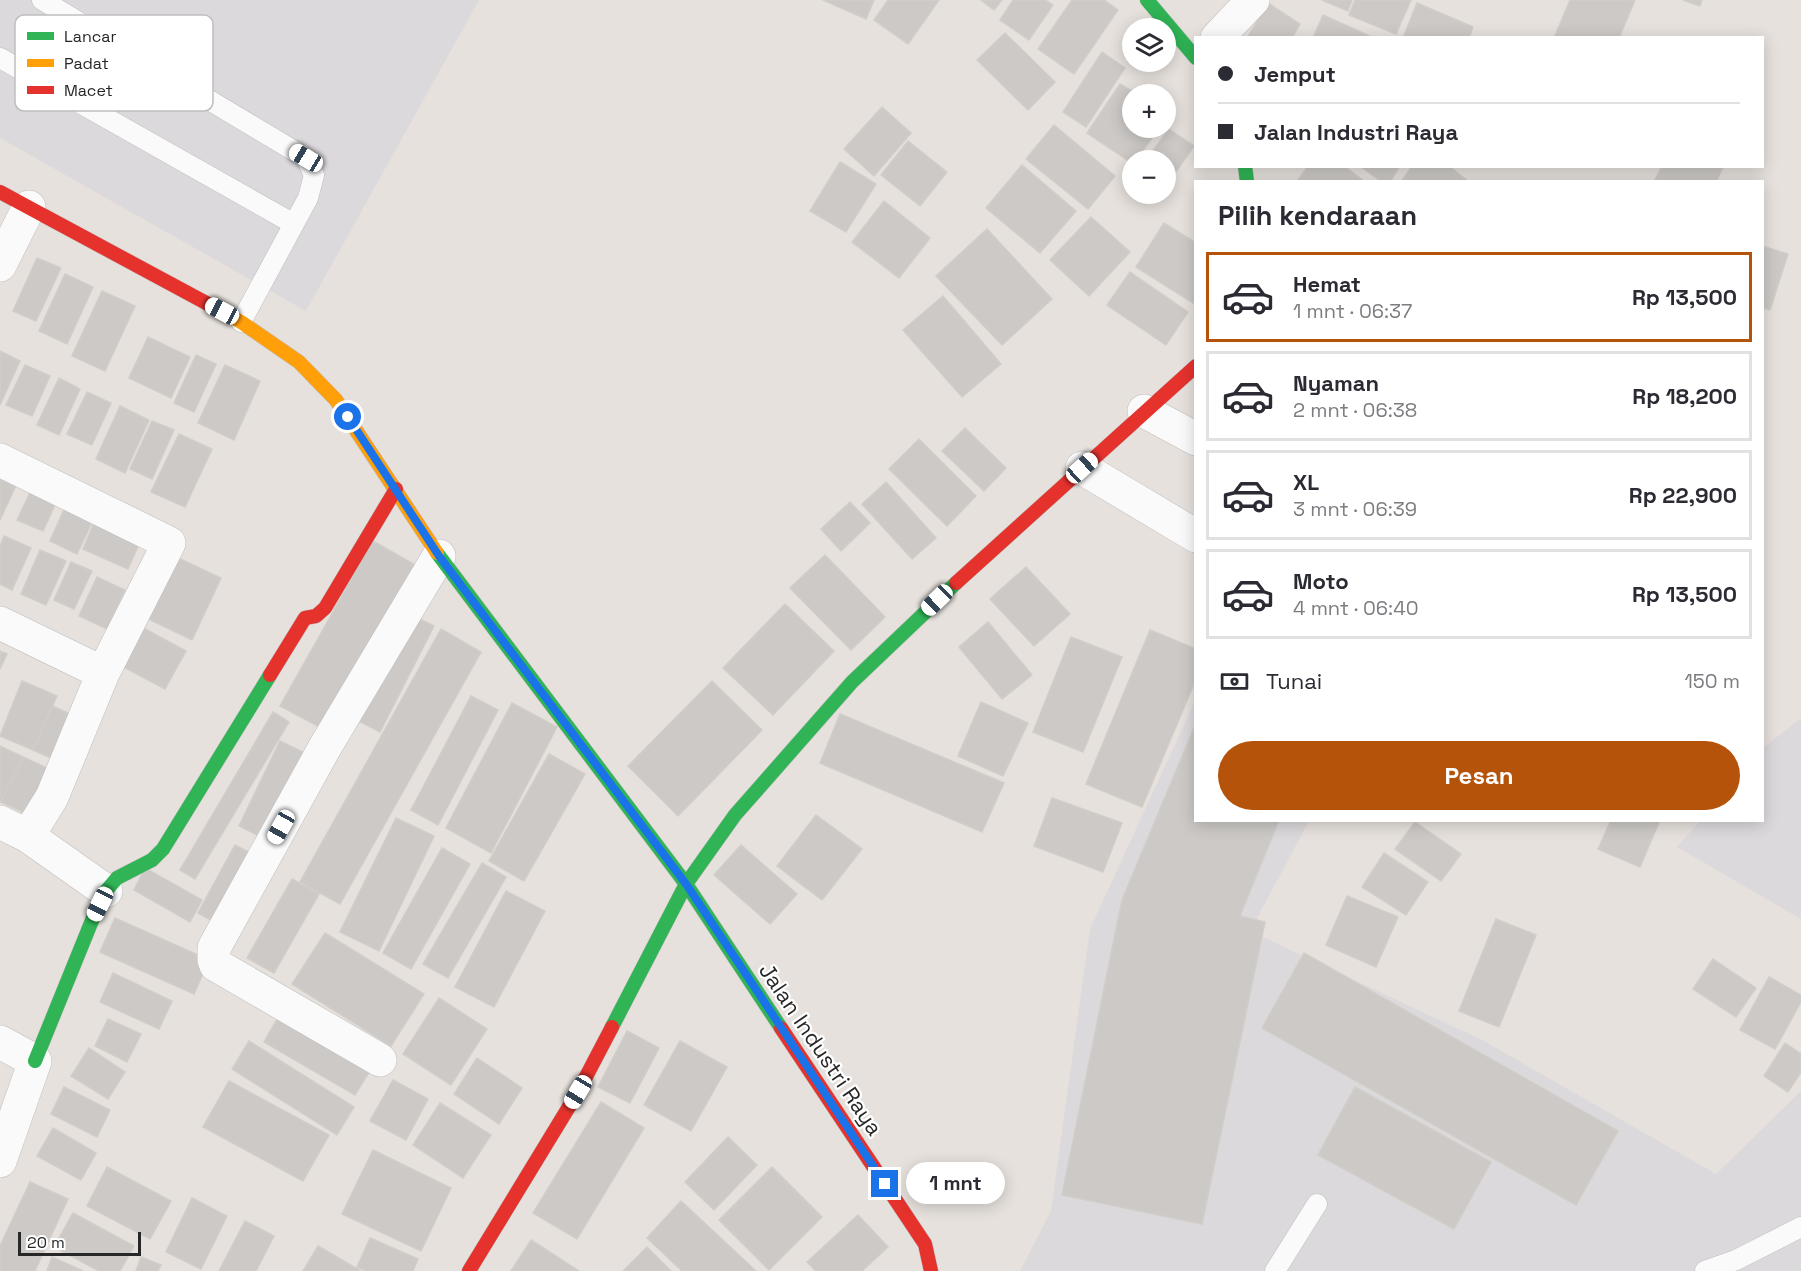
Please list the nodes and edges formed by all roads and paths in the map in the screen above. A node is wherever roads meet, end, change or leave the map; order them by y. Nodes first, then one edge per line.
1 (42, 0) edge
2 (1147, 0) edge
3 (1253, 0) edge
4 (67, 15) edge
5 (1219, 36) edge
6 (1194, 56) edge
7 (0, 58) edge
8 (15, 66) edge
9 (213, 102) edge
10 (94, 111) edge
11 (0, 192) edge
12 (29, 207) junction
13 (294, 224) junction
14 (0, 265) edge
15 (241, 321) junction
16 (1194, 368) edge
17 (1144, 411) junction
18 (1194, 438) edge
19 (0, 460) edge
20 (1082, 468) junction
21 (396, 489) junction
22 (1194, 535) edge
23 (439, 556) junction
24 (0, 623) edge
25 (102, 673) junction
26 (0, 822) edge
27 (28, 836) junction
28 (686, 884) junction
29 (106, 891) junction
30 (0, 1042) edge
31 (380, 1060) dead end
32 (35, 1061) junction
33 (0, 1161) edge
34 (1317, 1204) dead end
35 (1801, 1227) edge
36 (469, 1271) edge
37 (931, 1271) edge
38 (1275, 1271) edge
39 (1705, 1271) edge

1 - 4 lane
2 - 6 street
3 - 5 street
7 - 8 lane
9 - 13 lane
10 - 13 lane
11 - 12 street, Jalan Industri Raya
12 - 14 street
12 - 15 street, Jalan Industri Raya
13 - 15 lane
15 - 21 street, Jalan Industri Raya
16 - 17 street
17 - 18 street
17 - 20 street
19 - 25 street
20 - 22 street
20 - 28 street
21 - 23 street, Jalan Industri Raya
21 - 29 street
23 - 28 street, Jalan Industri Raya
23 - 31 street
24 - 25 street
25 - 27 street
26 - 27 street
27 - 29 street
28 - 36 street
28 - 37 street, Jalan Industri Raya
29 - 32 street
30 - 32 street
32 - 33 street
34 - 38 lane
35 - 39 lane

